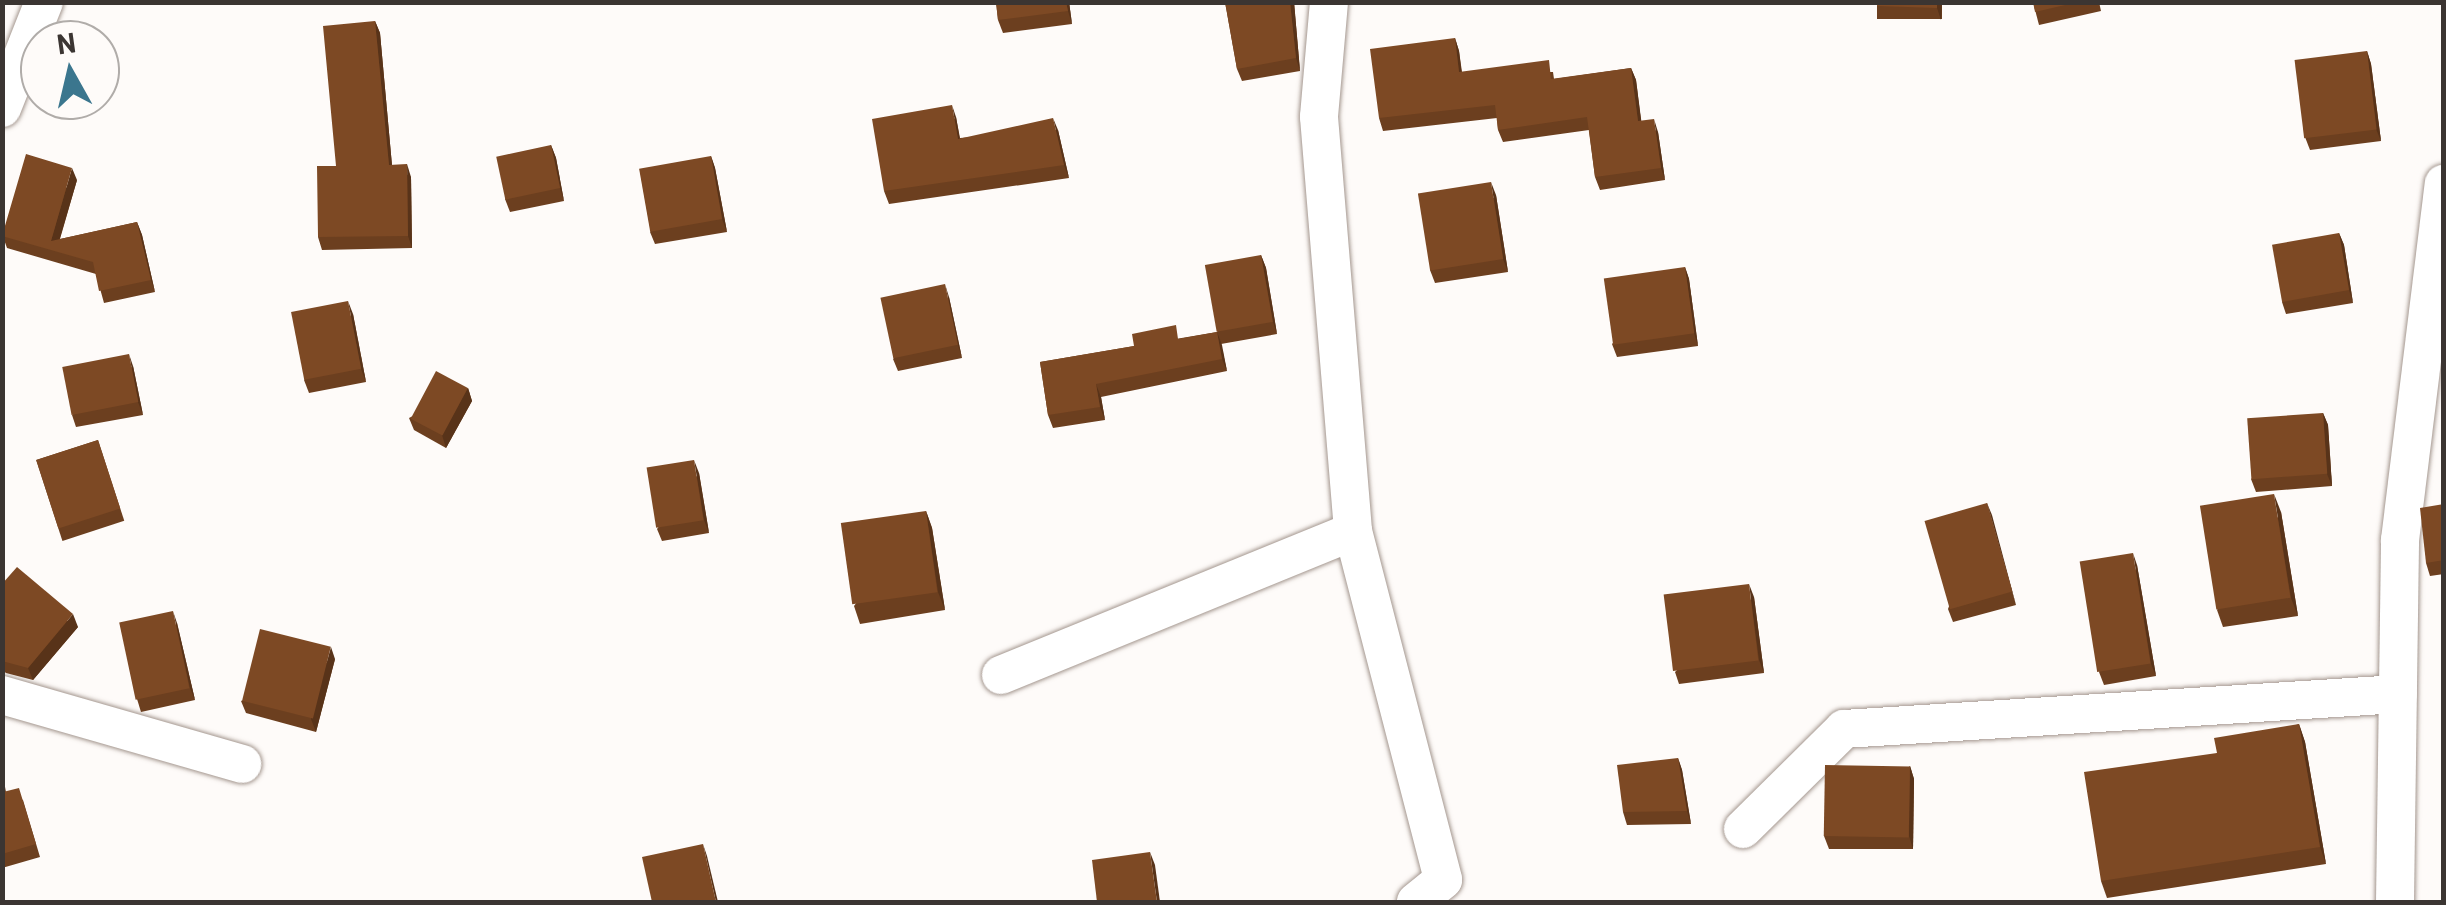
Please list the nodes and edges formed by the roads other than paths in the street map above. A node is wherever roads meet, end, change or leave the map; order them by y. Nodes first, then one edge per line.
1 (44, 2) edge
2 (1329, 2) edge
3 (2, 108) edge
4 (2444, 184) edge
5 (1352, 531) junction
6 (1001, 674) dead end
7 (2398, 694) junction
8 (2, 695) edge
9 (242, 764) dead end
10 (1743, 828) dead end
11 (1416, 902) edge
12 (2395, 902) edge

1 - 3 street
2 - 5 street
4 - 7 street
5 - 6 street
5 - 11 street
7 - 10 street
7 - 12 street
8 - 9 street

